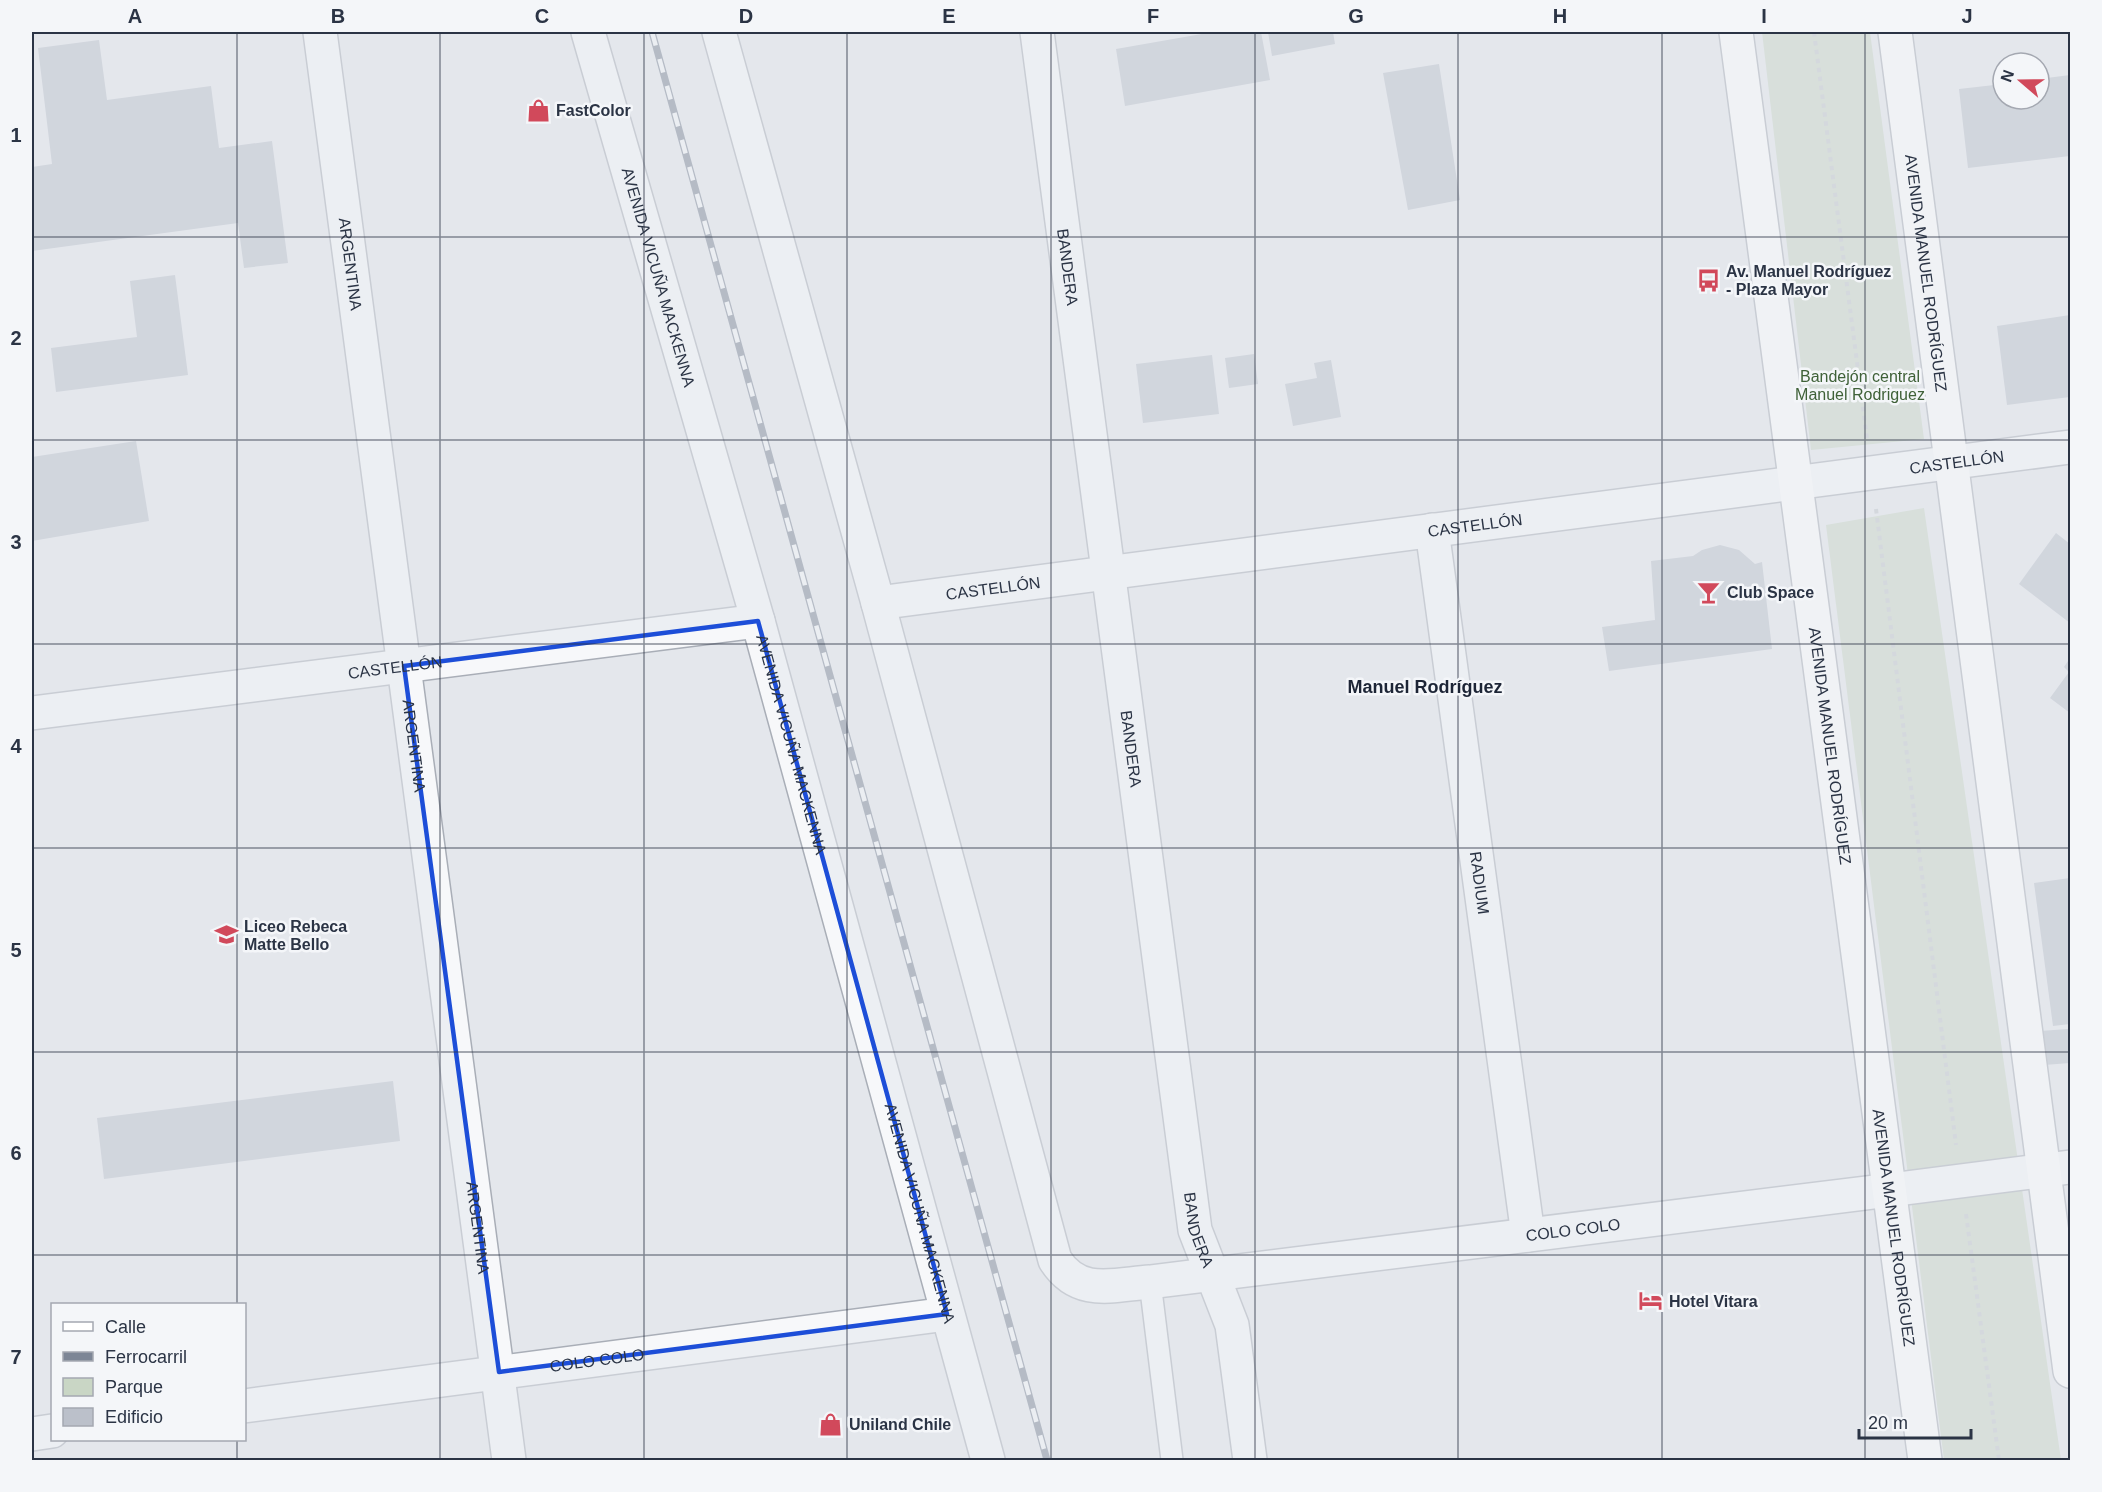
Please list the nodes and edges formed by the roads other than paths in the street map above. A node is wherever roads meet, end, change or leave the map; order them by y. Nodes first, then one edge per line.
1 (320, 32) edge
2 (588, 32) edge
3 (719, 32) edge
4 (1037, 32) edge
5 (1736, 32) edge
6 (1895, 32) edge
7 (2070, 447) edge
8 (1951, 462) junction
9 (1794, 483) junction
10 (1432, 530) junction
11 (1108, 573) junction
12 (878, 603) junction
13 (758, 621) junction
14 (404, 666) junction
15 (32, 713) edge
16 (2057, 1168) edge
17 (1890, 1190) junction
18 (1528, 1235) junction
19 (1212, 1273) junction
20 (1150, 1282) junction
21 (947, 1314) junction
22 (2070, 1371) edge
23 (498, 1372) junction
24 (246, 1406) edge
25 (51, 1431) edge
26 (32, 1434) edge
27 (509, 1461) edge
28 (988, 1461) edge
29 (1172, 1461) edge
30 (1250, 1461) edge
31 (1925, 1461) edge

1 - 14 street, ARGENTINA
2 - 13 street, AVENIDA VICUÑA MACKENNA
3 - 12 street
4 - 11 street, BANDERA
5 - 9 main road, AVENIDA MANUEL RODRÍGUEZ
6 - 8 main road, AVENIDA MANUEL RODRÍGUEZ
7 - 8 street, CASTELLÓN
8 - 9 street, CASTELLÓN
8 - 16 main road, AVENIDA MANUEL RODRÍGUEZ
9 - 10 street, CASTELLÓN
9 - 17 main road, AVENIDA MANUEL RODRÍGUEZ
10 - 11 street, CASTELLÓN
10 - 18 street, RADIUM
11 - 12 street, CASTELLÓN
11 - 19 street, BANDERA
12 - 20 street, COLO COLO
13 - 14 street, CASTELLÓN
13 - 21 street, AVENIDA VICUÑA MACKENNA
14 - 15 street, CASTELLÓN
14 - 23 street, ARGENTINA
16 - 17 street, COLO COLO
16 - 22 main road, AVENIDA MANUEL RODRÍGUEZ
17 - 18 street, COLO COLO
17 - 31 main road, AVENIDA MANUEL RODRÍGUEZ
18 - 19 street, COLO COLO
19 - 20 street, COLO COLO
19 - 30 street, BANDERA
20 - 29 lane
21 - 23 street, COLO COLO
21 - 28 street, AVENIDA VICUÑA MACKENNA
23 - 24 street, COLO COLO
23 - 27 street, ARGENTINA
25 - 26 street

